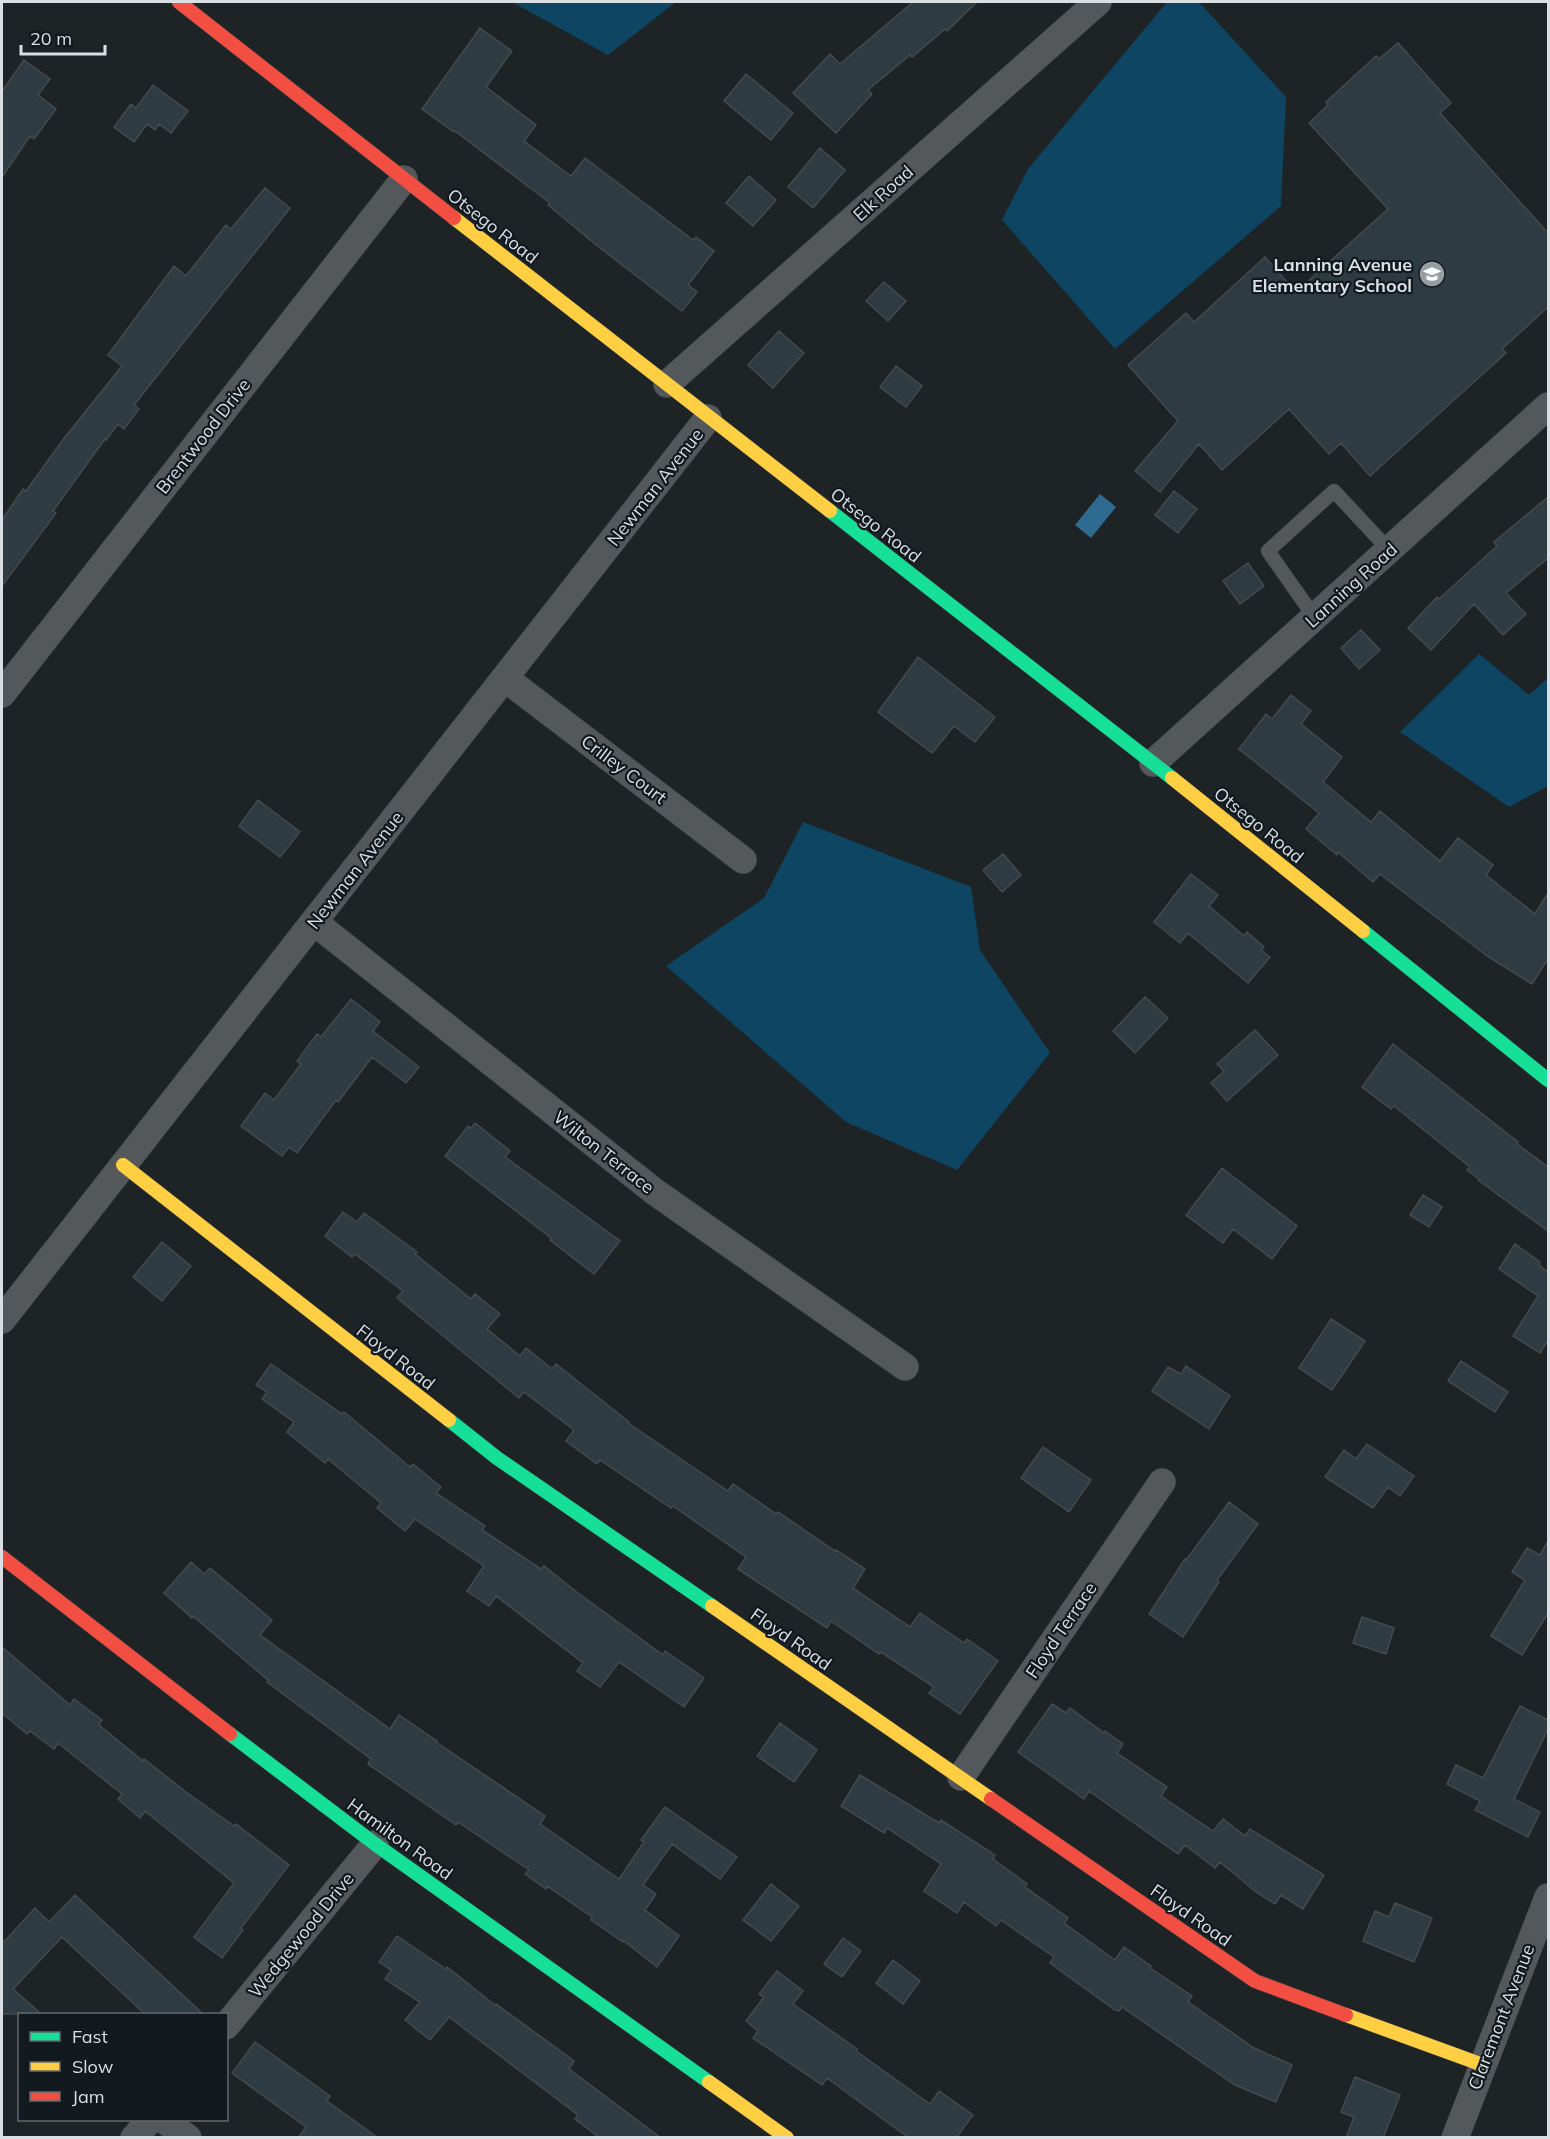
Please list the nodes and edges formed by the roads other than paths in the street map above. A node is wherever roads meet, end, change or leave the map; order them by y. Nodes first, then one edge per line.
1 (179, 2) edge
2 (1098, 2) edge
3 (404, 178) junction
4 (667, 384) junction
5 (1548, 406) edge
6 (708, 418) junction
7 (1389, 550) junction
8 (1315, 618) junction
9 (506, 679) junction
10 (2, 694) edge
11 (1153, 764) junction
12 (743, 860) dead end
13 (314, 922) junction
14 (1548, 1080) edge
15 (123, 1165) junction
16 (2, 1320) edge
17 (906, 1367) dead end
18 (1162, 1482) dead end
19 (2, 1557) edge
20 (961, 1778) junction
21 (375, 1844) junction
22 (1548, 1897) edge
23 (228, 2024) edge
24 (1483, 2065) junction
25 (149, 2121) edge
26 (165, 2121) edge
27 (134, 2138) edge
28 (188, 2138) edge
29 (787, 2138) edge
30 (1455, 2138) edge

1 - 3 street, Otsego Road
2 - 4 street, Elk Road
3 - 4 street, Otsego Road
3 - 10 street, Brentwood Drive
4 - 6 street, Otsego Road
5 - 7 street, Lanning Road
6 - 9 street, Newman Avenue
6 - 11 street, Otsego Road
7 - 8 street, Lanning Road
7 - 8 lane
8 - 11 street, Lanning Road
9 - 12 street, Crilley Court
9 - 13 street, Newman Avenue
11 - 14 street, Otsego Road
13 - 15 street, Newman Avenue
13 - 17 street, Wilton Terrace
15 - 16 street, Newman Avenue
15 - 20 street, Floyd Road
18 - 20 street, Floyd Terrace
19 - 21 street, Hamilton Road
20 - 24 street, Floyd Road
21 - 23 street, Wedgewood Drive
21 - 29 street, Hamilton Road
22 - 24 street, Claremont Avenue
24 - 30 street, Claremont Avenue
25 - 27 street
26 - 28 street

